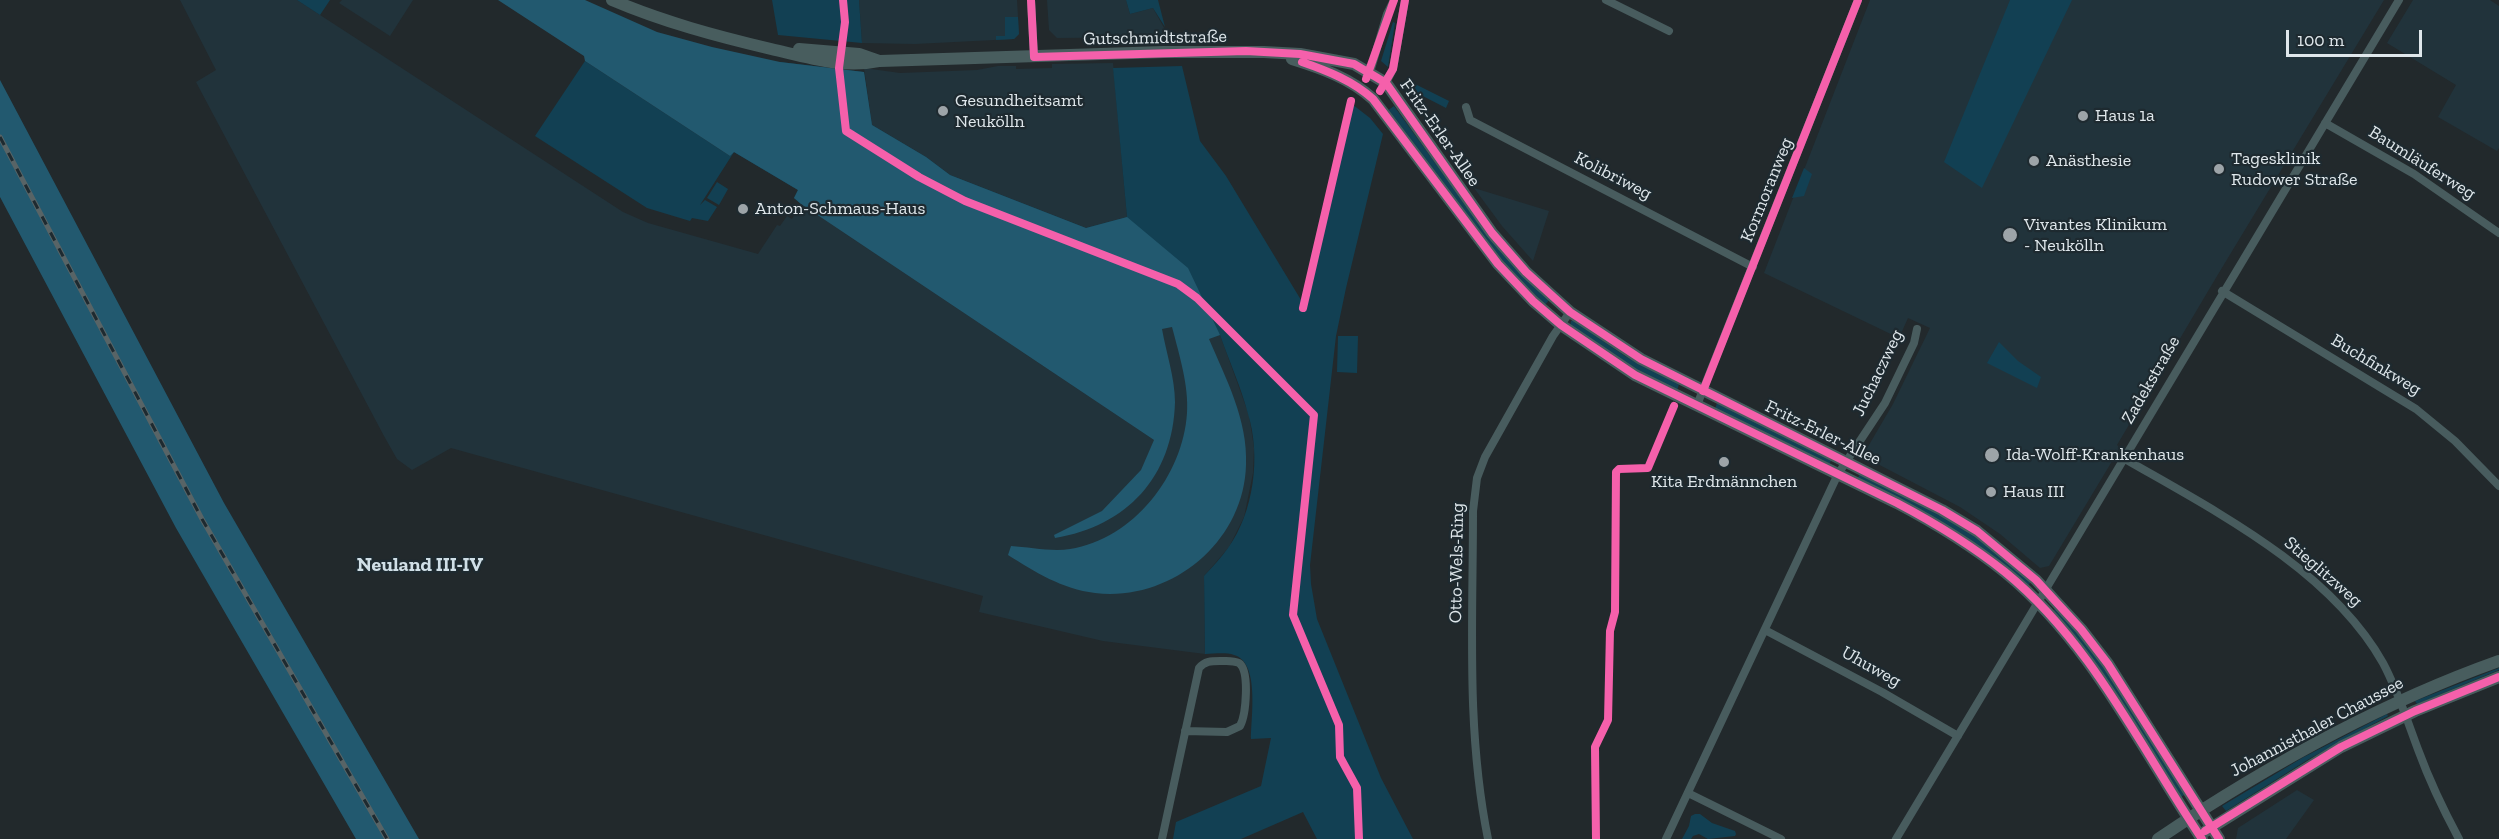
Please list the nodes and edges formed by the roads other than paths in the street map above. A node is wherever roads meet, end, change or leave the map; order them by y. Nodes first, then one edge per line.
1 (612, 0) edge
2 (1031, 0) edge
3 (1394, 0) edge
4 (1406, 0) edge
5 (1606, 0) edge
6 (1857, 0) edge
7 (2399, 0) edge
8 (1669, 31) dead end
9 (1276, 53) junction
10 (1034, 57) junction
11 (1370, 72) junction
12 (1386, 83) junction
13 (1361, 89) junction
14 (1373, 99) junction
15 (1466, 107) dead end
16 (2325, 123) junction
17 (2499, 233) edge
18 (1753, 267) junction
19 (2222, 291) junction
20 (1570, 312) junction
21 (1561, 325) junction
22 (1917, 330) dead end
23 (1703, 391) junction
24 (1697, 405) junction
25 (2125, 459) junction
26 (1848, 461) junction
27 (1838, 474) junction
28 (2499, 486) edge
29 (2046, 589) junction
30 (2038, 604) junction
31 (1766, 630) junction
32 (2499, 661) edge
33 (2499, 677) edge
34 (2399, 702) junction
35 (2405, 716) junction
36 (1185, 731) junction
37 (1958, 736) junction
38 (1688, 794) junction
39 (2202, 811) junction
40 (2189, 819) junction
41 (2212, 827) junction
42 (2198, 838) edge
43 (1162, 839) edge
44 (1488, 839) edge
45 (1666, 839) edge
46 (1781, 839) edge
47 (1896, 839) edge
48 (2158, 839) edge
49 (2220, 839) edge
50 (2459, 839) edge

1 - 10 street, Gutschmidtstraße
2 - 10 street
3 - 11 street
4 - 12 street
5 - 8 street
6 - 18 street, Kormoranweg
7 - 16 street, Zadekstraße
9 - 10 street, Gutschmidtstraße
9 - 11 street, Gutschmidtstraße
9 - 13 street, Gutschmidtstraße
11 - 12 street, Fritz-Erler-Allee
11 - 13 street
12 - 14 street, Fritz-Erler-Allee
12 - 20 street, Fritz-Erler-Allee
13 - 14 street, Fritz-Erler-Allee
14 - 21 street, Fritz-Erler-Allee
15 - 18 street, Kolibriweg
16 - 17 street, Baumläuferweg
16 - 19 street, Zadekstraße
18 - 23 street, Kormoranweg
19 - 25 street, Zadekstraße
19 - 28 street, Buchfinkweg
20 - 21 street, Otto-Wels-Ring
20 - 23 street, Fritz-Erler-Allee
21 - 24 street, Fritz-Erler-Allee
21 - 44 street, Otto-Wels-Ring
22 - 26 street, Juchaczweg
23 - 24 street, Kormoranweg
23 - 26 street, Fritz-Erler-Allee
24 - 27 street, Fritz-Erler-Allee
25 - 29 street, Zadekstraße
25 - 34 street, Stieglitzweg
26 - 27 street, Fritz-Erler-Allee
26 - 29 street, Fritz-Erler-Allee
27 - 30 street, Fritz-Erler-Allee
27 - 31 street
29 - 30 street, Zadekstraße
29 - 39 street, Fritz-Erler-Allee
30 - 37 street, Zadekstraße
30 - 40 street, Fritz-Erler-Allee
31 - 37 street, Uhuweg
31 - 38 street
32 - 34 street, Johannisthaler Chaussee
33 - 35 street, Johannisthaler Chaussee
34 - 35 street, Stieglitzweg
34 - 39 street, Johannisthaler Chaussee
35 - 41 street, Johannisthaler Chaussee
35 - 50 street, Stieglitzweg
36 - 36 street
36 - 43 street
37 - 47 street, Zadekstraße
38 - 45 street
38 - 46 street
39 - 40 street, Johannisthaler Chaussee
39 - 41 street, Fritz-Erler-Allee
40 - 42 street, Fritz-Erler-Allee
40 - 48 street, Johannisthaler Chaussee
41 - 42 street, Johannisthaler Chaussee
41 - 49 street, Fritz-Erler-Allee

